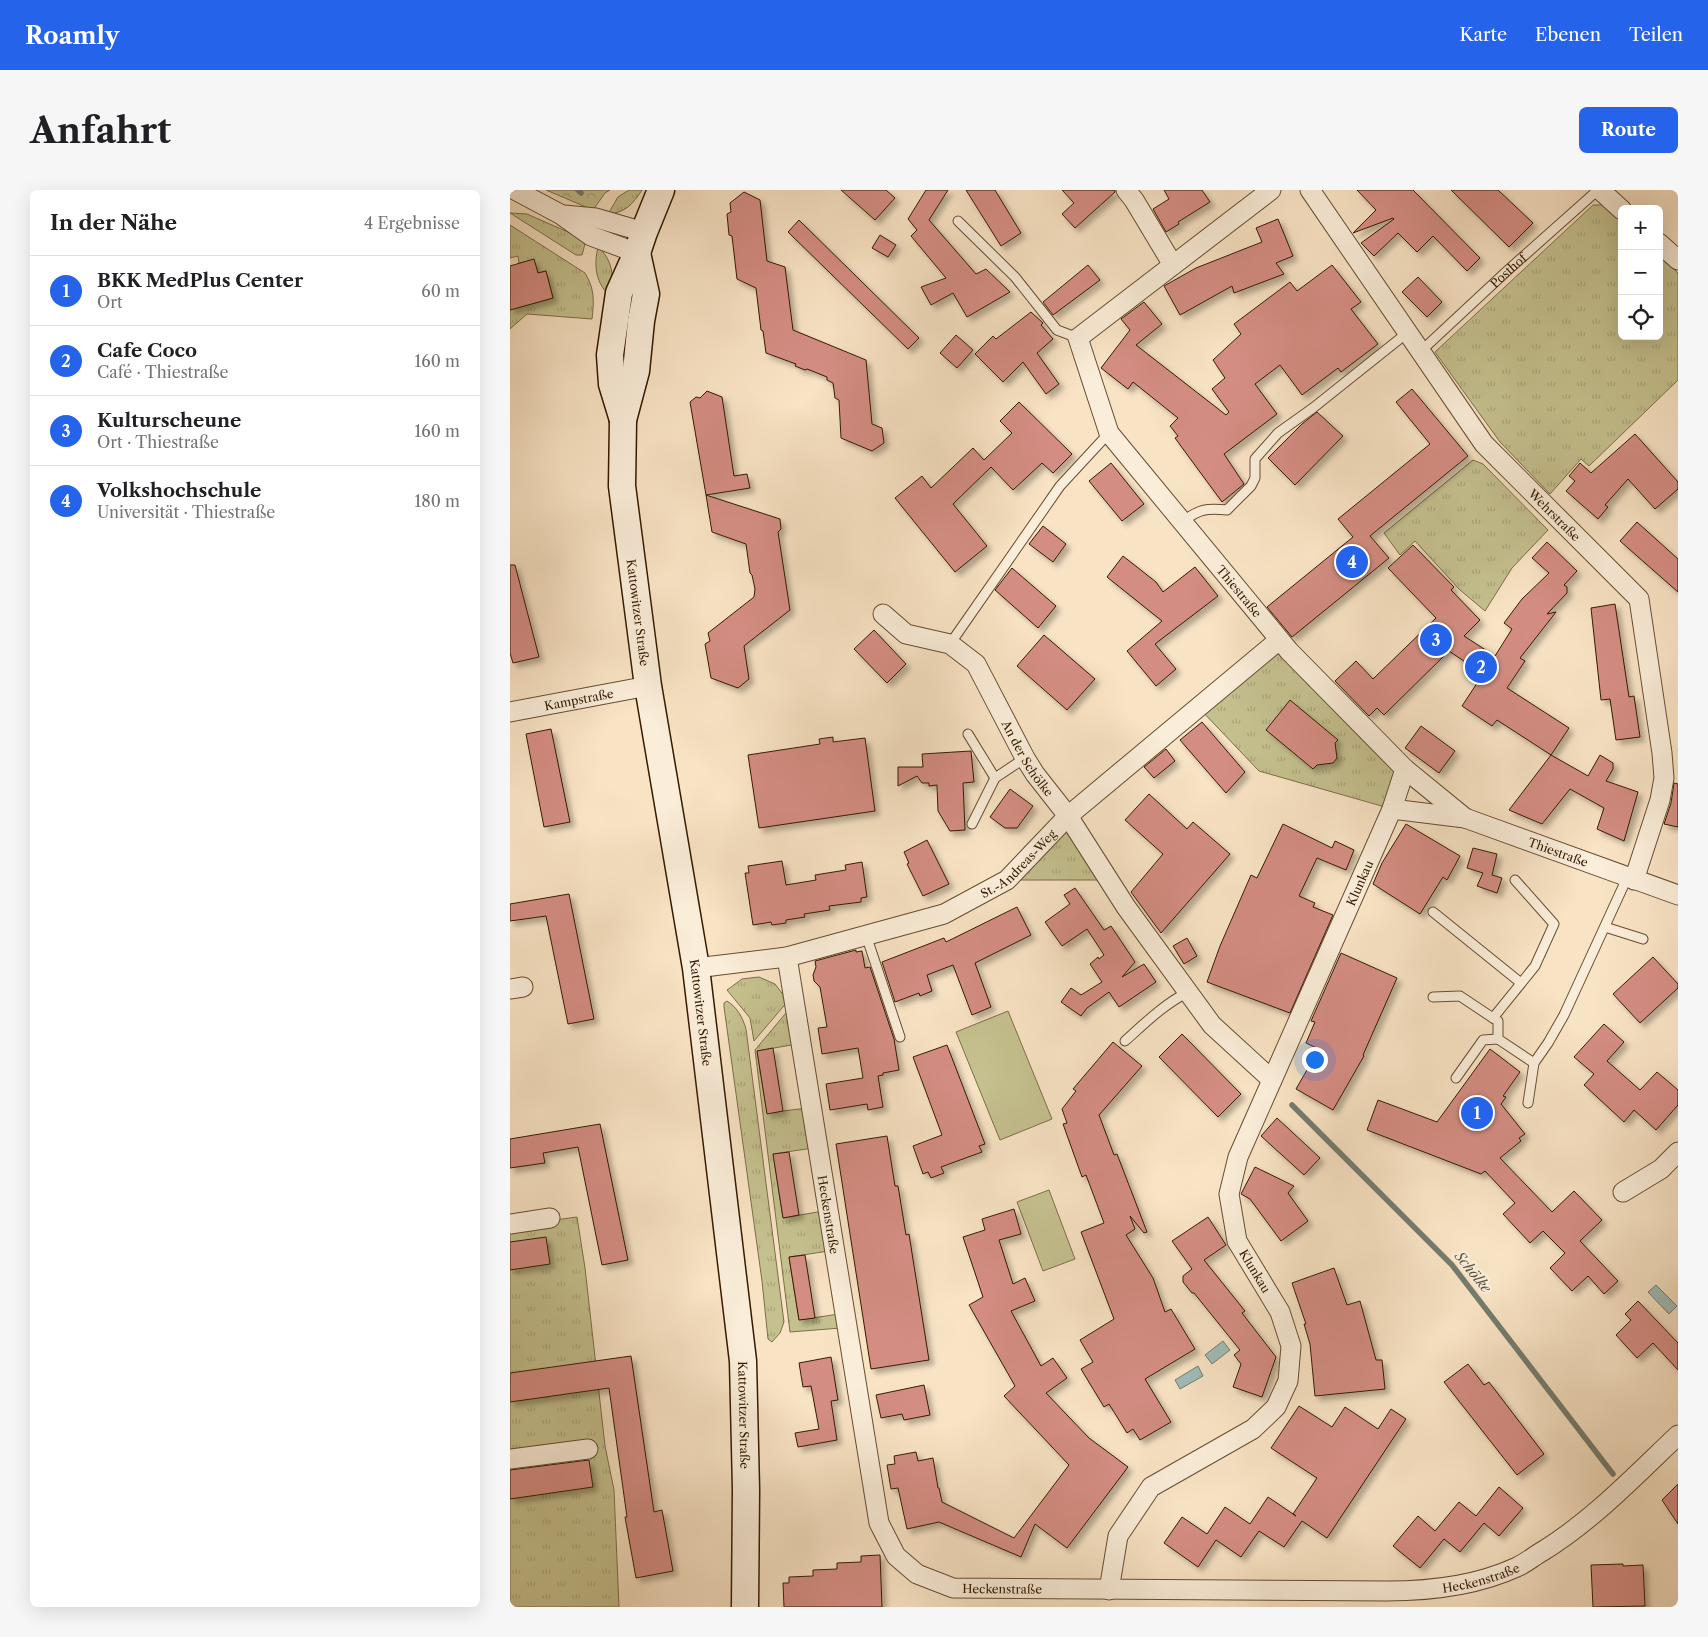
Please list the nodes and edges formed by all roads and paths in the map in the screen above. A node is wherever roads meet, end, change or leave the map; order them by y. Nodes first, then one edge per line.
1 (515, 190) edge
2 (661, 190) edge
3 (1126, 190) edge
4 (1271, 190) edge
5 (1310, 190) edge
6 (1599, 190) edge
7 (1618, 207) edge
8 (958, 221) dead end
9 (640, 242) junction
10 (1663, 247) edge
11 (1678, 260) edge
12 (1173, 265) junction
13 (1407, 333) junction
14 (1078, 338) junction
15 (1420, 352) junction
16 (1109, 433) junction
17 (1182, 522) junction
18 (883, 614) dead end
19 (1280, 640) junction
20 (950, 644) junction
21 (648, 686) junction
22 (510, 712) edge
23 (968, 734) dead end
24 (1025, 758) junction
25 (1405, 769) junction
26 (995, 778) junction
27 (1392, 809) junction
28 (1068, 816) junction
29 (1465, 818) junction
30 (972, 824) dead end
31 (1631, 879) junction
32 (1515, 880) dead end
33 (1678, 895) edge
34 (1433, 912) dead end
35 (1605, 927) junction
36 (866, 935) junction
37 (1642, 939) dead end
38 (787, 957) junction
39 (696, 968) junction
40 (1521, 983) junction
41 (1188, 992) junction
42 (1434, 997) dead end
43 (1493, 1018) junction
44 (900, 1037) dead end
45 (1498, 1039) junction
46 (1125, 1041) dead end
47 (1534, 1063) junction
48 (1456, 1078) dead end
49 (1272, 1080) junction
50 (1528, 1103) dead end
51 (1678, 1152) edge
52 (1623, 1192) dead end
53 (550, 1218) dead end
54 (510, 1224) edge
55 (1678, 1435) edge
56 (588, 1449) dead end
57 (510, 1459) edge
58 (1109, 1590) junction
59 (745, 1607) edge

1 - 9 street
2 - 9 street, Kattowitzer Straße
3 - 12 street
4 - 12 street
5 - 13 street, Wehrstraße
6 - 7 street, Posthof
6 - 15 lane, Posthof
8 - 14 lane
9 - 21 street, Kattowitzer Straße
10 - 11 street
12 - 14 street
13 - 15 street, Wehrstraße
13 - 17 lane
14 - 16 street, Thiestraße
15 - 31 street, Wehrstraße
16 - 17 street, Thiestraße
16 - 20 lane
17 - 19 street, Thiestraße
18 - 20 street
19 - 25 street, Thiestraße
19 - 28 street, St.-Andreas-Weg
20 - 24 street, An der Schölke
21 - 22 street, Kampstraße
21 - 39 street, Kattowitzer Straße
23 - 26 lane
24 - 26 lane
24 - 28 street, An der Schölke
25 - 27 street, Klunkau
25 - 29 street, Thiestraße
26 - 30 lane
27 - 29 street
27 - 49 street, Klunkau
28 - 36 street, St.-Andreas-Weg
28 - 41 street, An der Schölke
29 - 31 street, Thiestraße
31 - 33 street, Thiestraße
31 - 35 lane
32 - 40 lane
34 - 40 lane
35 - 37 lane
35 - 47 lane
36 - 38 street, St.-Andreas-Weg
36 - 44 lane
38 - 39 street, St.-Andreas-Weg
38 - 58 street, Heckenstraße
39 - 59 street, Kattowitzer Straße
40 - 43 lane
41 - 46 lane
41 - 49 street, An der Schölke
42 - 43 lane
43 - 45 lane
45 - 47 lane
45 - 48 lane
47 - 50 lane
49 - 58 street, Klunkau
51 - 52 street
53 - 54 street
55 - 58 street, Heckenstraße
56 - 57 street

